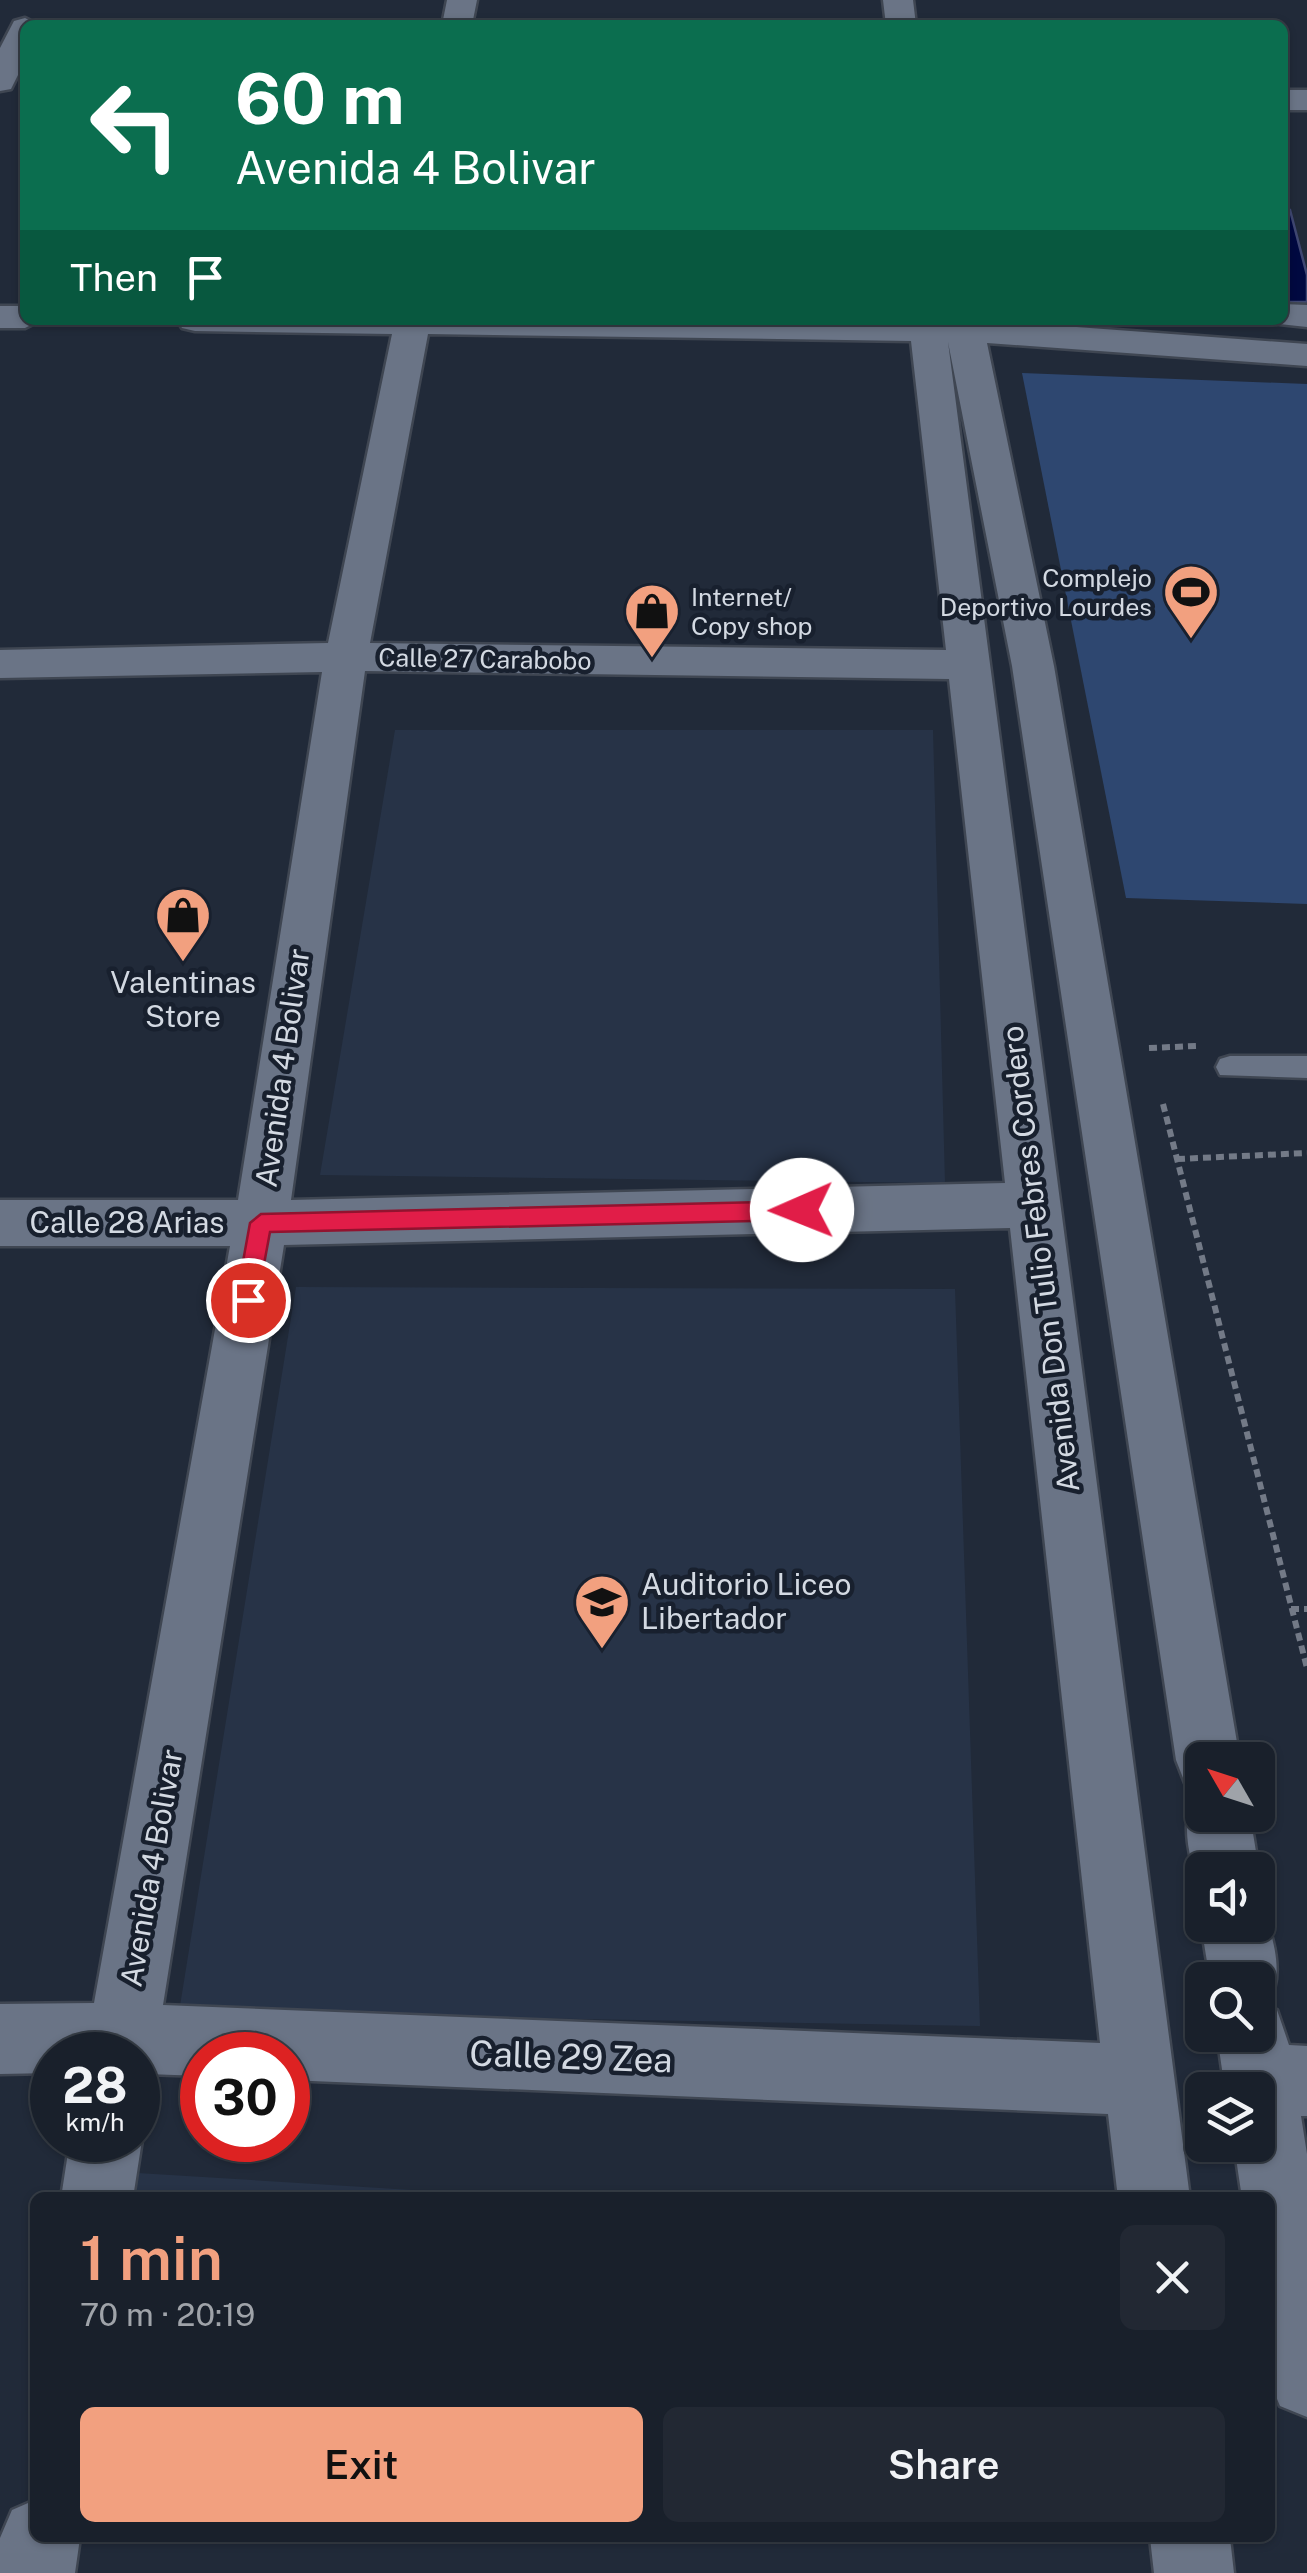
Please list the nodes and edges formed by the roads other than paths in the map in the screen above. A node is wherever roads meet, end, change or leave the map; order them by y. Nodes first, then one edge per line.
1 (20, 42) edge
2 (8, 73) edge
3 (412, 325) edge
4 (813, 325) edge
5 (946, 326) edge
6 (1307, 355) edge
7 (346, 657) junction
8 (0, 664) edge
9 (970, 665) junction
10 (1230, 1067) dead end
11 (1307, 1067) edge
12 (1034, 1205) junction
13 (261, 1223) junction
14 (0, 1224) edge
15 (1205, 1742) edge
16 (124, 2032) edge
17 (0, 2038) edge
18 (30, 2040) edge
19 (160, 2048) edge
20 (1273, 2065) edge
21 (1141, 2080) junction
22 (102, 2162) edge
23 (97, 2192) edge
24 (1153, 2192) edge
25 (1307, 2379) edge
26 (39, 2542) edge
27 (1190, 2542) edge
28 (34, 2573) edge
29 (1194, 2573) edge

1 - 2 street
3 - 7 street, Avenida 4 Bolivar
4 - 5 street
5 - 6 street
5 - 9 street, Avenida Don Tulio Febres Cordero
5 - 15 street
7 - 8 street, Calle 27 Carabobo
7 - 9 street, Calle 27 Carabobo
7 - 13 street, Avenida 4 Bolivar
9 - 12 street, Avenida Don Tulio Febres Cordero
10 - 11 lane
12 - 13 street, Calle 28 Arias
12 - 21 street, Avenida Don Tulio Febres Cordero
13 - 14 street, Calle 28 Arias
13 - 16 street, Avenida 4 Bolivar
17 - 18 street, Calle 29 Zea
19 - 21 street, Calle 29 Zea
20 - 25 street
21 - 24 street, Avenida Don Tulio Febres Cordero
22 - 23 street
26 - 28 street
27 - 29 street

